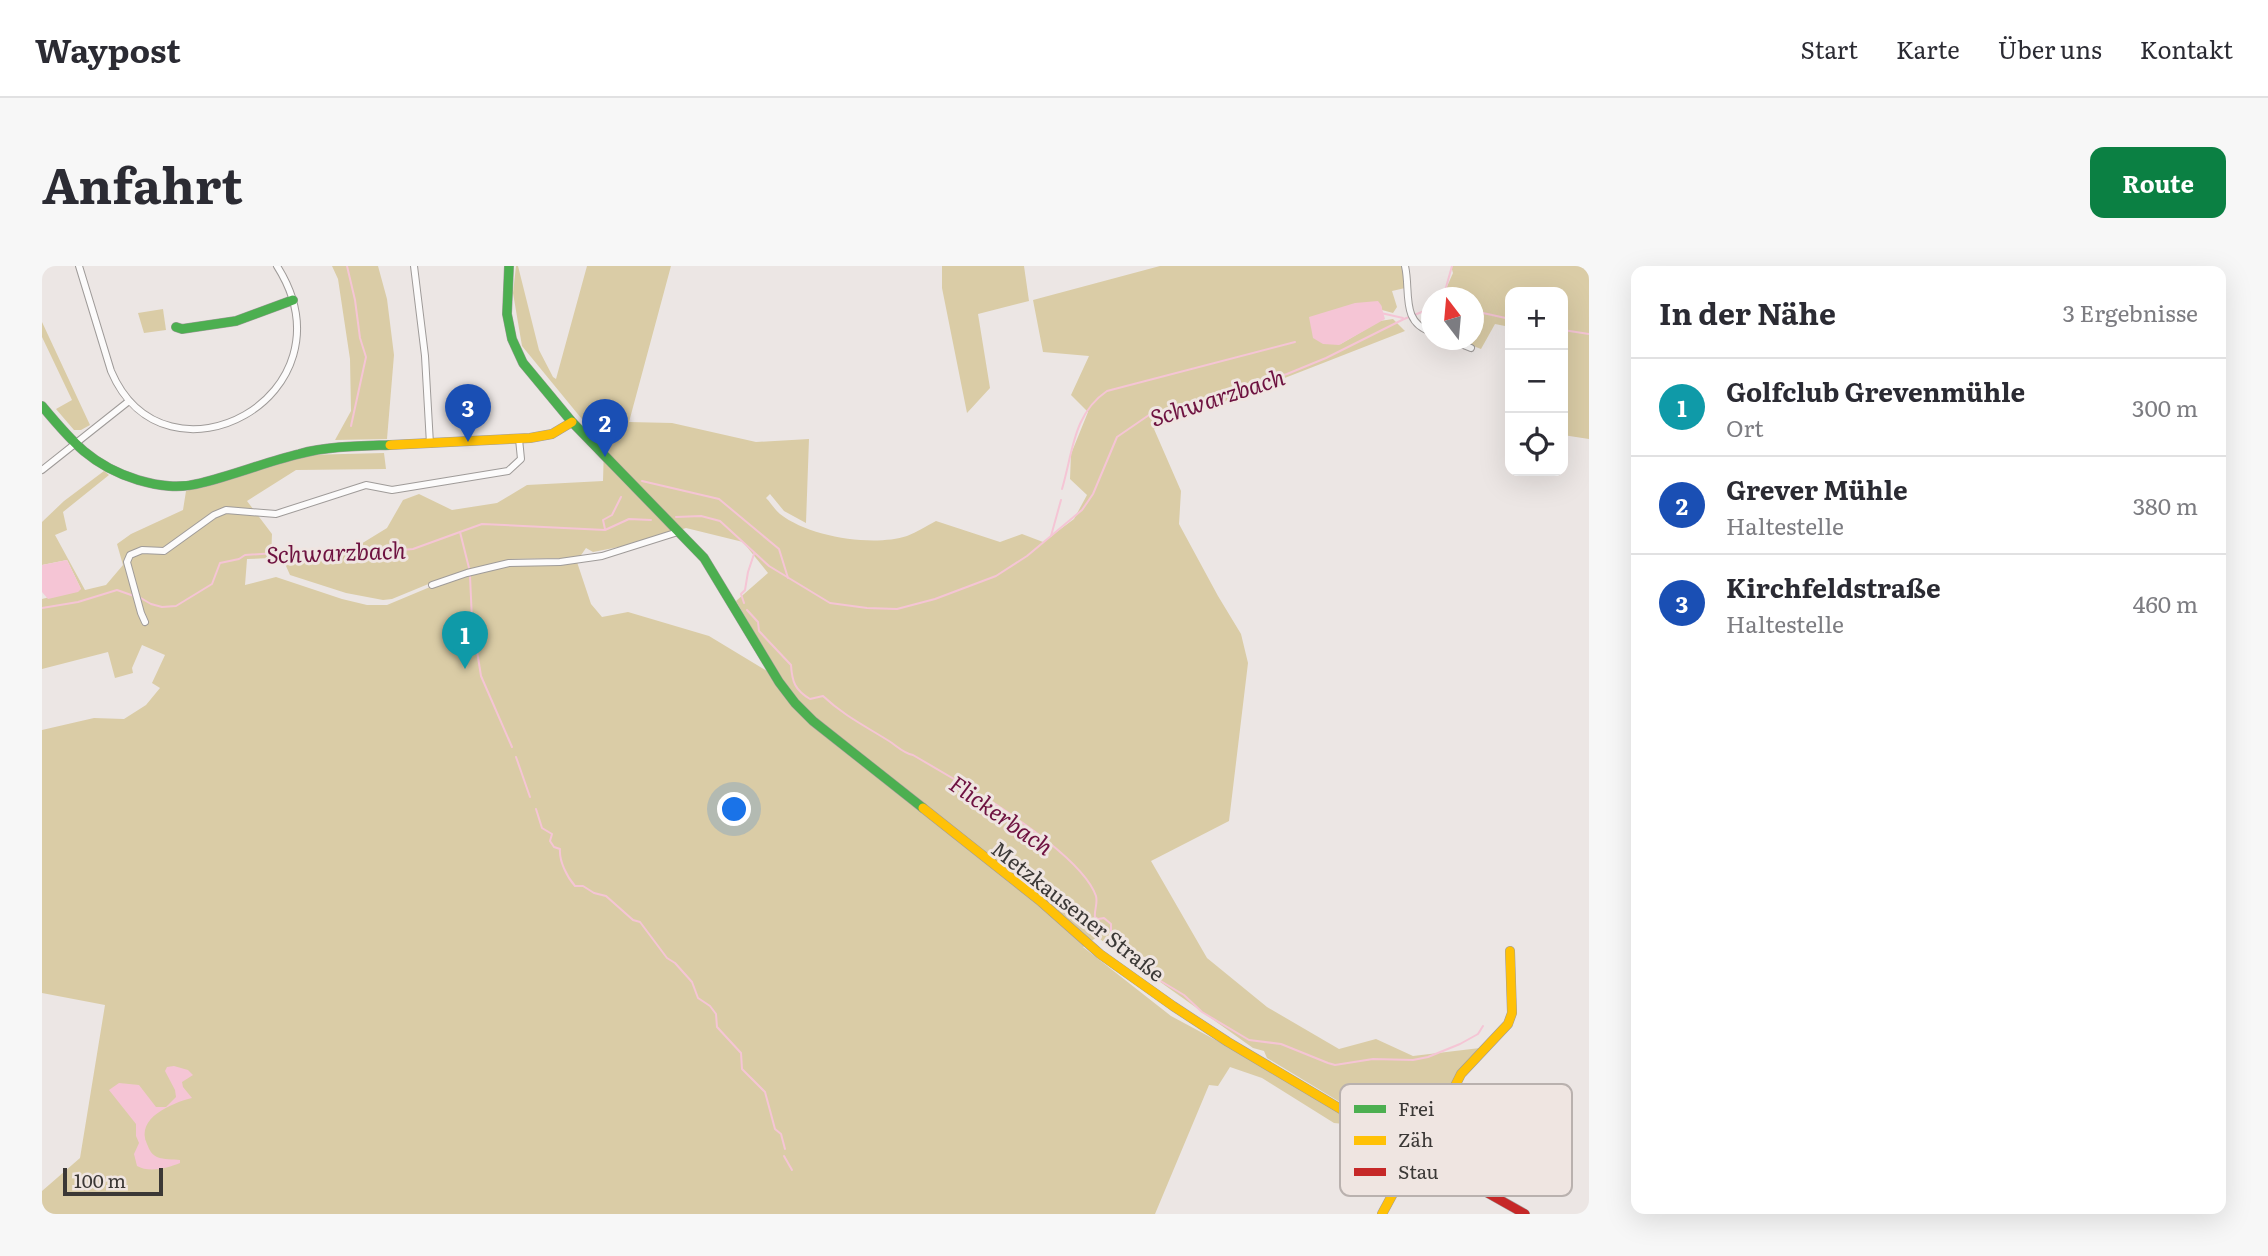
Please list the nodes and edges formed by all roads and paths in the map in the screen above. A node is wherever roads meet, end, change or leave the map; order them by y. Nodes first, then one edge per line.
1 (79, 266) edge
2 (276, 266) edge
3 (414, 266) edge
4 (509, 266) edge
5 (1405, 266) edge
6 (293, 300) junction
7 (176, 327) dead end
8 (1421, 329) edge
9 (128, 401) junction
10 (42, 406) edge
11 (572, 422) junction
12 (519, 439) junction
13 (74, 444) junction
14 (430, 444) junction
15 (42, 470) edge
16 (678, 532) junction
17 (432, 585) dead end
18 (145, 622) dead end
19 (1510, 951) dead end
20 (1456, 1084) edge
21 (1340, 1108) edge
22 (1392, 1196) edge
23 (1493, 1196) edge
24 (1382, 1214) edge
25 (1525, 1214) edge

1 - 9 street
2 - 6 street
3 - 14 street
4 - 11 main road, Metzkausener Straße
5 - 8 street
6 - 7 main road
6 - 9 street
9 - 13 street
10 - 13 main road
11 - 12 main road
11 - 16 main road, Metzkausener Straße
12 - 14 main road
12 - 18 street
13 - 14 main road
13 - 15 street
16 - 17 street
16 - 21 main road, Metzkausener Straße
19 - 20 main road
22 - 24 main road
23 - 25 main road, Metzkausener Straße

